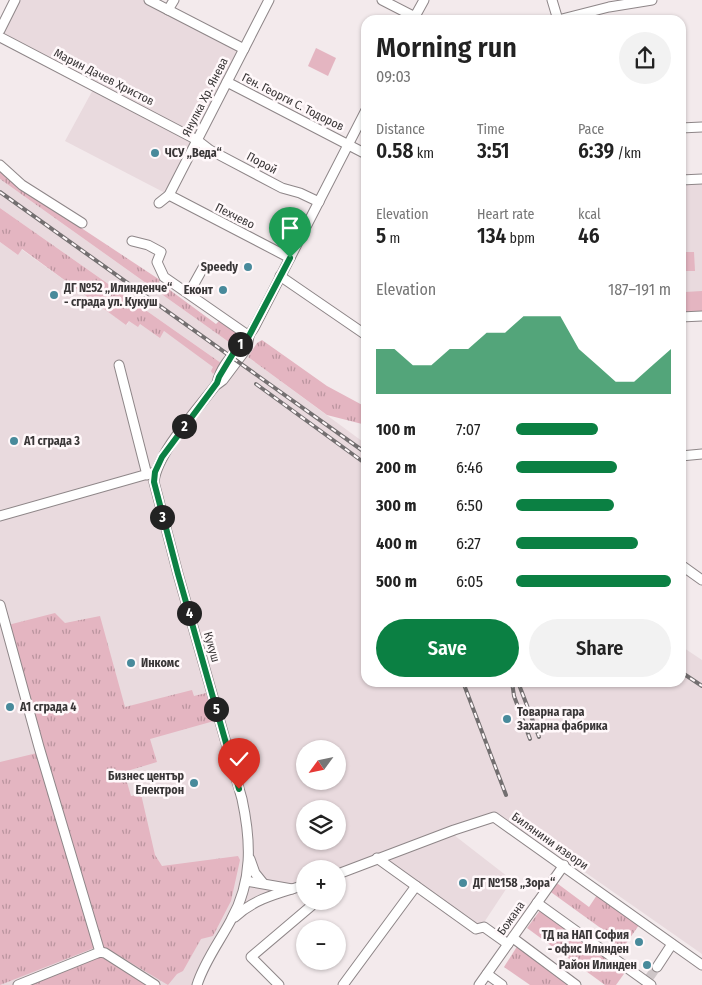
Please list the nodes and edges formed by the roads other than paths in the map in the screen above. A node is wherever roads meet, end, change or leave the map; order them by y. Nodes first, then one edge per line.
1 (15, 0) edge
2 (150, 0) edge
3 (174, 0) edge
4 (269, 0) edge
5 (382, 0) edge
6 (424, 0) edge
7 (552, 0) edge
8 (652, 0) edge
9 (168, 10) junction
10 (407, 15) edge
11 (416, 15) edge
12 (556, 15) edge
13 (578, 15) edge
14 (0, 30) edge
15 (0, 37) edge
16 (244, 49) junction
17 (227, 82) junction
18 (361, 120) edge
19 (702, 127) edge
20 (686, 128) edge
21 (198, 140) junction
22 (348, 145) junction
23 (361, 152) edge
24 (0, 165) edge
25 (702, 179) edge
26 (686, 180) edge
27 (169, 195) junction
28 (319, 202) junction
29 (159, 203) dead end
30 (82, 223) dead end
31 (132, 241) dead end
32 (290, 258) junction
33 (204, 266) dead end
34 (280, 276) junction
35 (189, 293) junction
36 (686, 316) edge
37 (702, 316) edge
38 (361, 332) edge
39 (249, 336) junction
40 (119, 365) dead end
41 (702, 454) edge
42 (686, 456) edge
43 (151, 474) junction
44 (0, 516) edge
45 (686, 569) edge
46 (702, 580) edge
47 (0, 605) edge
48 (2, 618) edge
49 (249, 856) junction
50 (377, 858) junction
51 (564, 866) junction
52 (346, 871) edge
53 (263, 883) junction
54 (245, 885) junction
55 (416, 886) junction
56 (296, 888) edge
57 (292, 889) junction
58 (270, 896) junction
59 (537, 903) junction
60 (306, 910) edge
61 (231, 920) junction
62 (510, 941) junction
63 (672, 944) junction
64 (100, 952) junction
65 (702, 965) edge
66 (657, 967) tunnel mouth
67 (487, 974) junction
68 (645, 982) edge
69 (18, 985) edge
70 (155, 985) edge
71 (197, 985) edge
72 (279, 985) edge
73 (343, 985) edge
74 (479, 985) edge
75 (502, 985) edge
76 (576, 985) edge

1 - 14 street
2 - 9 street
3 - 9 street
4 - 16 street, Янулка Хр. Янева
5 - 10 street
6 - 11 street
7 - 12 street
8 - 13 street
9 - 16 street
15 - 21 street, Марин Дачев Христов
16 - 17 street, Янулка Хр. Янева
17 - 21 street, Янулка Хр. Янева
17 - 22 street, Ген. Георги С. Тодоров
18 - 22 street
19 - 20 street
21 - 27 street, Янулка Хр. Янева
21 - 28 street, Порой
22 - 23 street, Ген. Георги С. Тодоров
22 - 28 street
24 - 30 street
25 - 26 street
27 - 29 street, Янулка Хр. Янева
27 - 32 street, Пехчево
28 - 32 street
31 - 35 street
32 - 34 street
33 - 35 street
34 - 38 street
34 - 39 street
35 - 39 street
36 - 37 street
39 - 43 street
40 - 43 street, Кукуш
41 - 42 street
43 - 44 street
43 - 49 street, Кукуш
45 - 46 street
47 - 48 street
48 - 64 street
49 - 53 street
49 - 54 street, Кукуш
50 - 51 street, Билянини извори
50 - 52 street, Билянини извори
50 - 55 street
51 - 59 street, Божана
51 - 63 street, Билянини извори
53 - 54 street
53 - 57 street
54 - 58 street
54 - 61 street, Кукуш
55 - 62 street
55 - 73 street
56 - 57 street
57 - 58 street
58 - 61 street
59 - 62 street, Божана
59 - 68 street
60 - 72 street
61 - 71 street, Кукуш
62 - 67 street, Божана
62 - 76 street
63 - 65 street, Билянини извори
63 - 66 street
64 - 69 street
64 - 70 street
67 - 74 street, Божана
67 - 75 street

